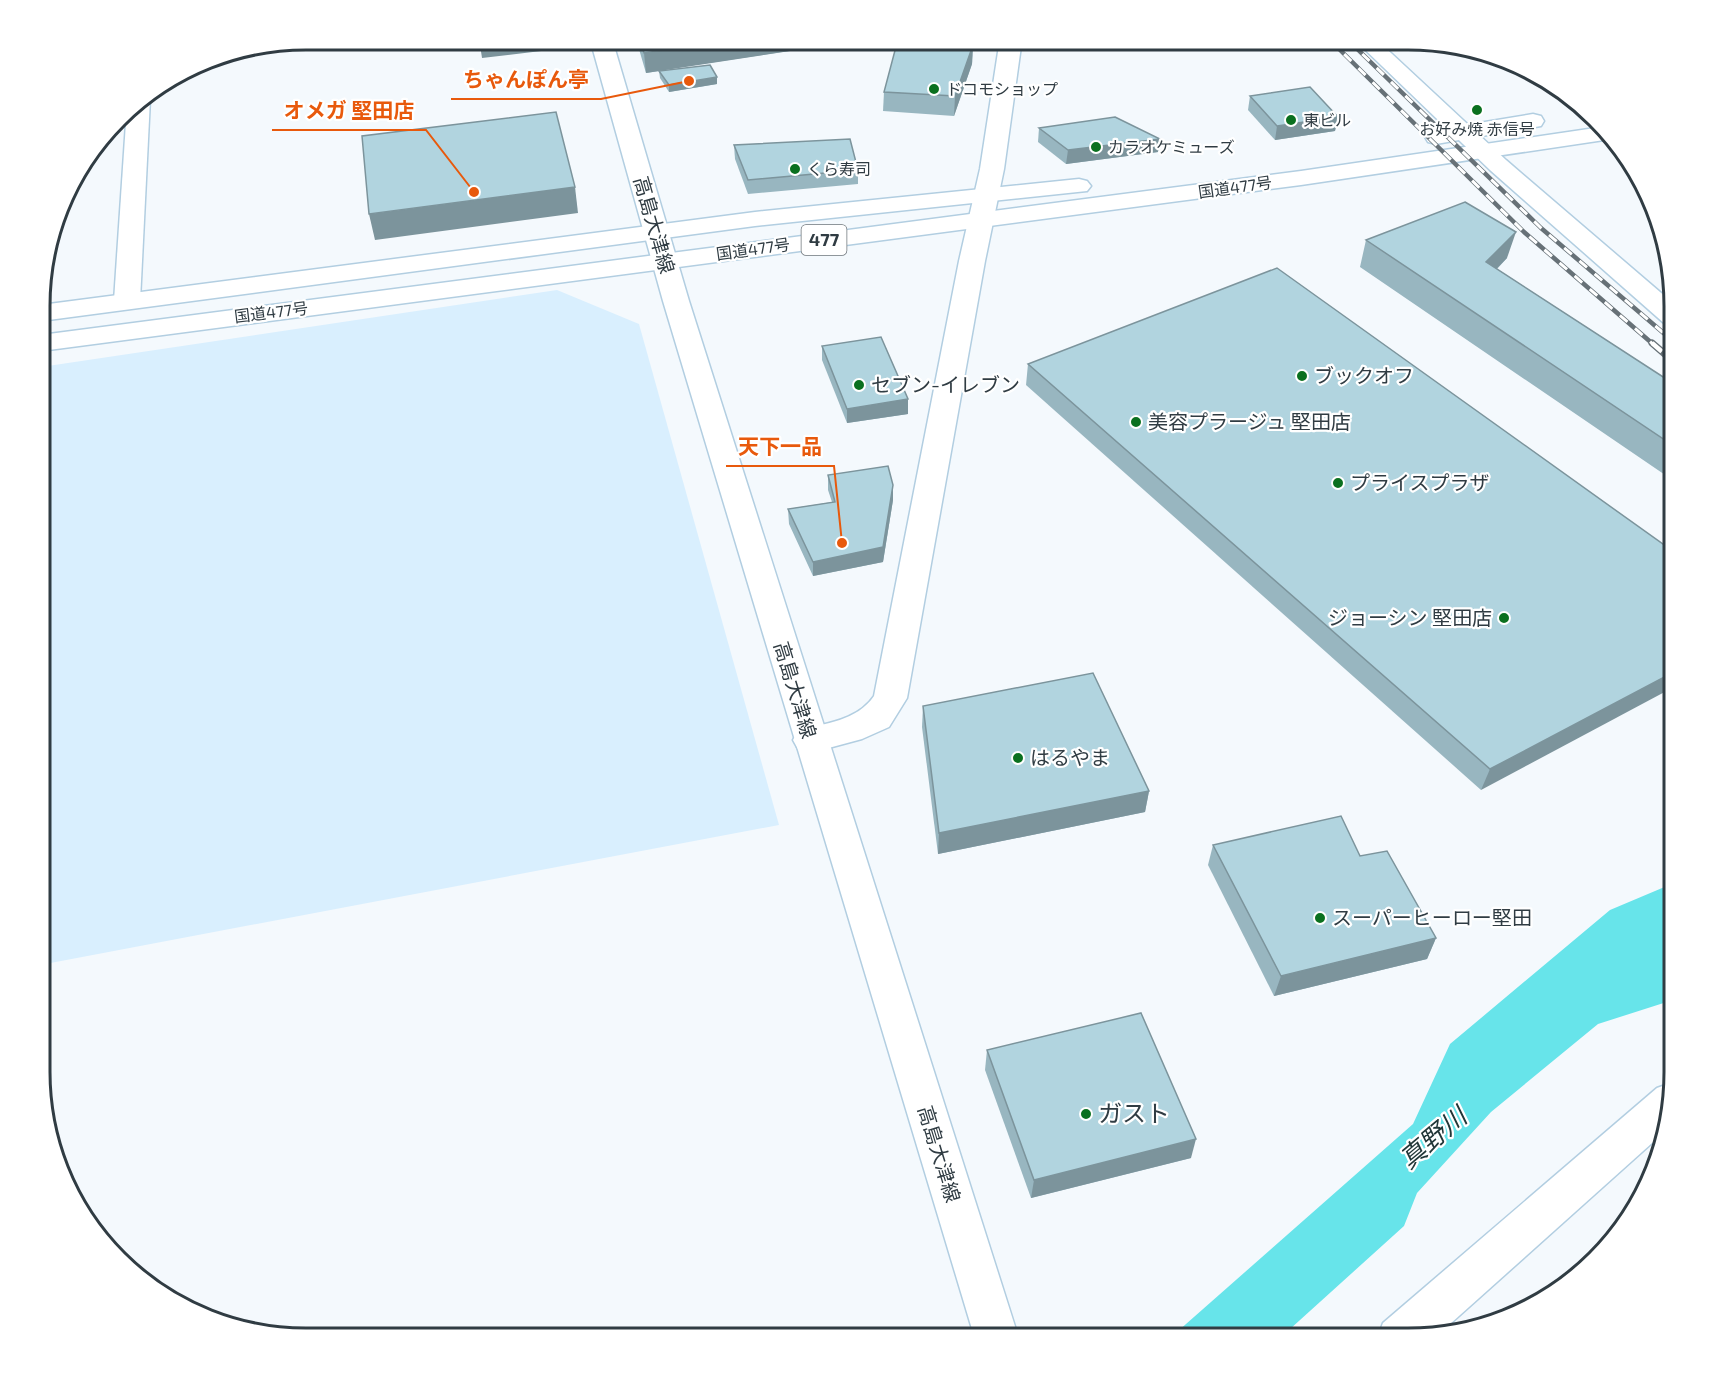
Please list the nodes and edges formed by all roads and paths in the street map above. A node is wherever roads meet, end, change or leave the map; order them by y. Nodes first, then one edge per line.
1 (604, 50) edge
2 (1010, 50) edge
3 (1377, 50) edge
4 (1578, 115) edge
5 (132, 117) edge
6 (1464, 133) junction
7 (1598, 134) edge
8 (1485, 153) junction
9 (982, 209) junction
10 (655, 232) junction
11 (664, 261) junction
12 (127, 301) junction
13 (1664, 309) edge
14 (50, 312) edge
15 (50, 342) edge
16 (810, 740) junction
17 (1661, 1110) edge
18 (993, 1328) edge
19 (1412, 1328) edge

1 - 10 main road, 高島大津線
2 - 9 main road
3 - 6 main road
4 - 6 main road, 国道477号 / 477
5 - 12 main road
6 - 8 main road
6 - 9 main road, 国道477号 / 477
7 - 8 main road, 国道477号 / 477
8 - 9 main road, 国道477号 / 477
8 - 13 main road
9 - 10 main road, 国道477号 / 477
9 - 11 main road, 国道477号 / 477
9 - 16 main road
10 - 11 main road, 高島大津線
10 - 12 main road, 国道477号 / 477
11 - 15 main road, 国道477号 / 477
11 - 16 main road, 高島大津線
12 - 14 main road, 国道477号 / 477
16 - 18 main road, 高島大津線
17 - 19 main road

